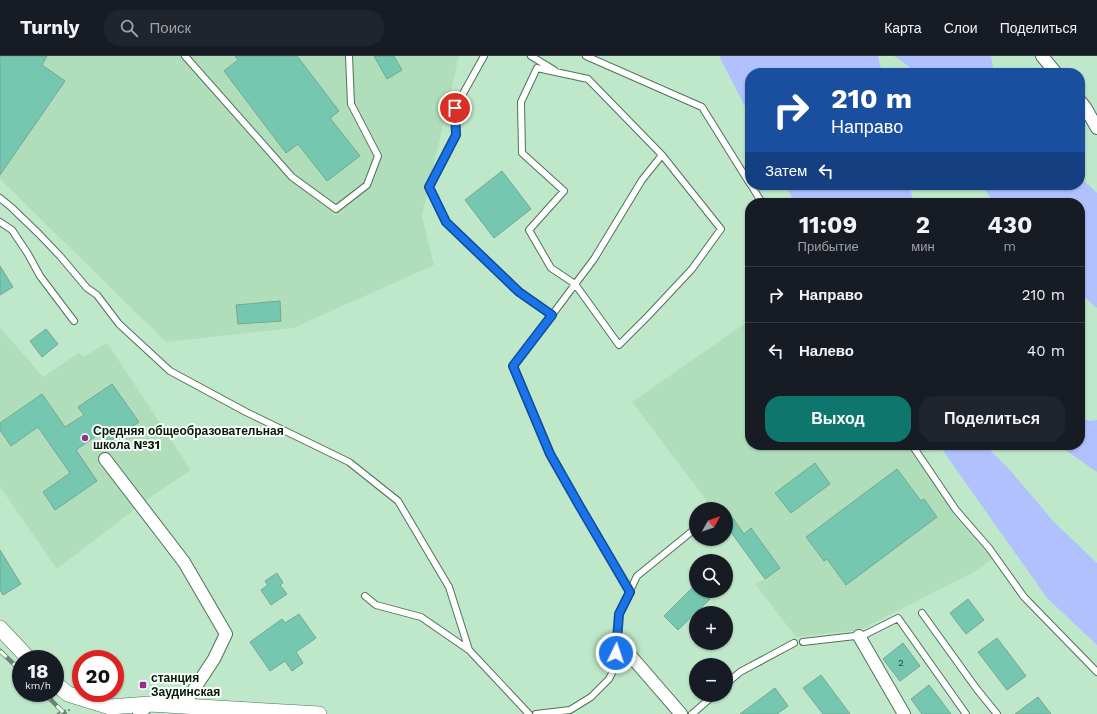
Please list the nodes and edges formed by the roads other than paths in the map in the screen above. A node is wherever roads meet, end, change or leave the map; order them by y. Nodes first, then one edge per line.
1 (185, 56) edge
2 (349, 56) edge
3 (484, 56) edge
4 (531, 56) edge
5 (586, 56) edge
6 (1042, 56) edge
7 (1052, 68) edge
8 (559, 72) junction
9 (1085, 107) edge
10 (1097, 128) edge
11 (662, 155) junction
12 (745, 176) edge
13 (0, 198) edge
14 (0, 222) edge
15 (575, 284) junction
16 (552, 315) junction
17 (74, 321) dead end
18 (915, 450) edge
19 (105, 459) dead end
20 (689, 534) edge
21 (630, 592) junction
22 (366, 596) dead end
23 (922, 613) dead end
24 (0, 628) edge
25 (859, 636) junction
26 (617, 640) junction
27 (803, 642) dead end
28 (794, 643) dead end
29 (21, 650) edge
30 (469, 650) junction
31 (1097, 672) edge
32 (733, 678) edge
33 (64, 691) edge
34 (706, 702) edge
35 (183, 706) junction
36 (144, 709) edge
37 (112, 710) edge
38 (318, 714) edge
39 (529, 714) edge
40 (536, 714) edge
41 (681, 714) edge
42 (692, 714) edge
43 (904, 714) edge
44 (966, 714) edge
45 (997, 714) edge

1 - 2 lane
3 - 16 lane
4 - 8 lane
5 - 12 lane
6 - 7 street
8 - 11 lane
8 - 15 lane
9 - 10 street
11 - 15 lane
11 - 15 lane
13 - 30 lane
14 - 17 lane
15 - 16 lane
16 - 21 lane
18 - 31 lane
19 - 35 street
20 - 21 lane
21 - 26 lane
22 - 30 lane
23 - 45 lane
24 - 29 street
25 - 27 lane
25 - 43 street
25 - 44 lane
26 - 40 lane
26 - 41 street
28 - 32 lane
30 - 39 lane
33 - 37 street
34 - 42 lane
35 - 36 street
35 - 38 street
36 - 37 street

